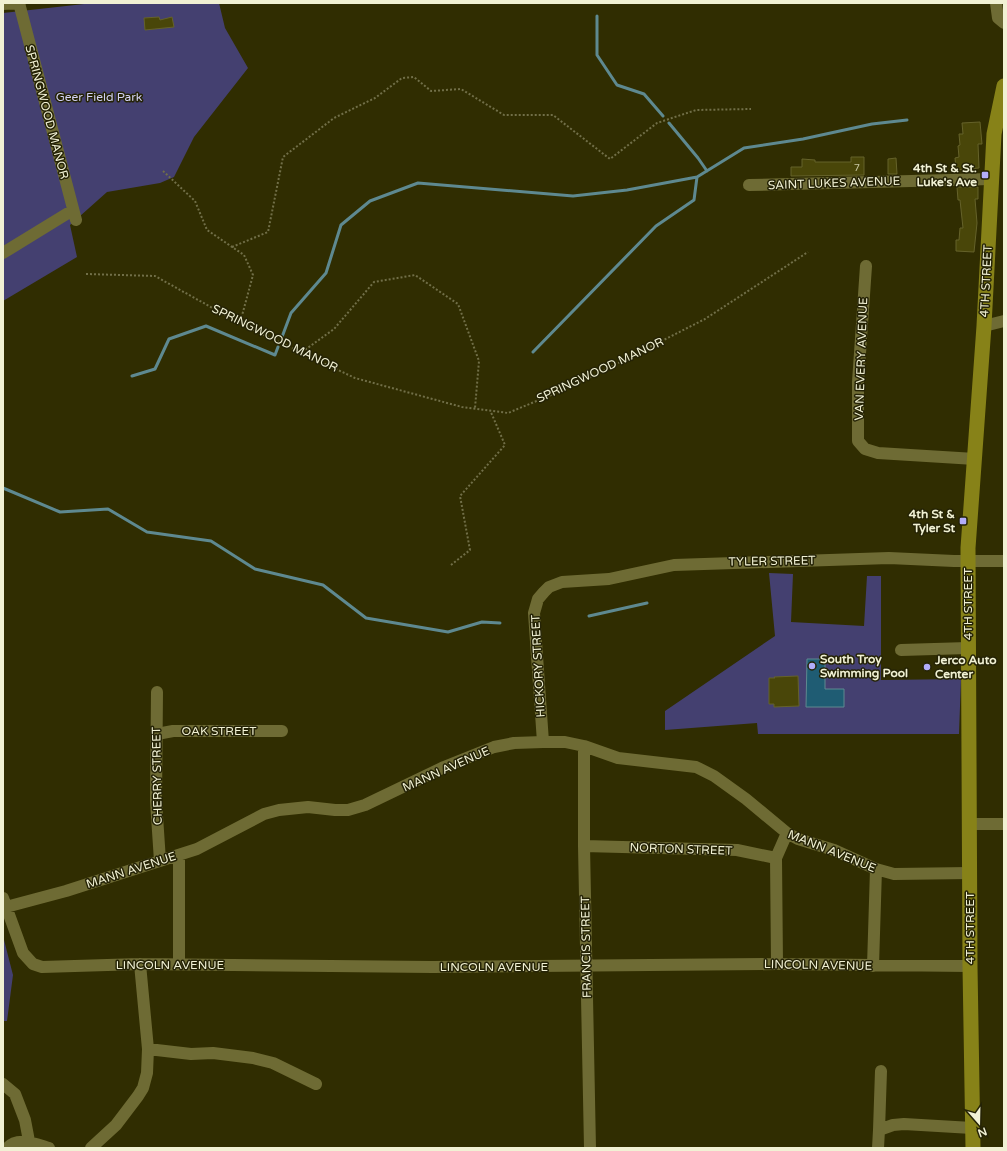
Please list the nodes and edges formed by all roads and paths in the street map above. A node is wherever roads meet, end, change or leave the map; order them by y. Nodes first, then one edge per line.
1 (19, 3) edge
2 (996, 3) edge
3 (3, 4) edge
4 (1004, 23) edge
5 (1004, 86) edge
6 (752, 109) dead end
7 (163, 171) dead end
8 (991, 179) junction
9 (749, 185) dead end
10 (232, 247) junction
11 (808, 252) dead end
12 (3, 253) edge
13 (866, 266) dead end
14 (86, 274) dead end
15 (1004, 321) edge
16 (240, 323) junction
17 (984, 326) junction
18 (302, 353) junction
19 (476, 408) junction
20 (490, 410) junction
21 (975, 459) junction
22 (968, 562) junction
23 (1004, 562) edge
24 (451, 565) dead end
25 (544, 592) joint
26 (968, 648) junction
27 (901, 650) dead end
28 (157, 692) dead end
29 (282, 731) dead end
30 (157, 734) junction
31 (543, 742) junction
32 (584, 746) junction
33 (970, 824) junction
34 (1004, 824) edge
35 (787, 833) junction
36 (584, 846) junction
37 (179, 855) junction
38 (776, 858) junction
39 (160, 861) junction
40 (876, 869) junction
41 (970, 872) junction
42 (5, 902) edge
43 (140, 964) junction
44 (179, 964) junction
45 (777, 964) junction
46 (586, 966) junction
47 (873, 966) junction
48 (970, 966) junction
49 (148, 1049) junction
50 (881, 1071) dead end
51 (3, 1084) edge
52 (316, 1084) dead end
53 (972, 1128) junction
54 (879, 1130) junction
55 (29, 1141) junction
56 (7, 1148) edge
57 (49, 1148) edge
58 (91, 1148) edge
59 (590, 1148) edge
60 (878, 1148) edge
61 (973, 1148) edge

1 - 3 street
1 - 12 street, SPRINGWOOD MANOR
2 - 4 street
5 - 8 main road, 4TH STREET
6 - 10 path
7 - 10 path
8 - 9 street, SAINT LUKES AVENUE
8 - 17 main road, 4TH STREET
10 - 16 path
11 - 20 path, SPRINGWOOD MANOR
13 - 21 street, VAN EVERY AVENUE
14 - 16 path, SPRINGWOOD MANOR
15 - 17 street
16 - 18 path, SPRINGWOOD MANOR
17 - 21 main road, 4TH STREET
18 - 19 path, SPRINGWOOD MANOR
18 - 19 path
19 - 20 path, SPRINGWOOD MANOR
20 - 24 path
21 - 22 main road, 4TH STREET
22 - 23 street, TYLER STREET
22 - 25 street, TYLER STREET
22 - 26 main road, 4TH STREET
25 - 31 street, HICKORY STREET
26 - 27 street
26 - 33 main road, 4TH STREET
28 - 30 street, CHERRY STREET
29 - 30 street, OAK STREET
30 - 39 street, CHERRY STREET
31 - 32 street, MANN AVENUE
31 - 37 street, MANN AVENUE
32 - 35 street, MANN AVENUE
32 - 36 street, FRANCIS STREET
33 - 34 street
33 - 41 main road, 4TH STREET
35 - 38 street
35 - 40 street, MANN AVENUE
36 - 38 street, NORTON STREET
36 - 46 street, FRANCIS STREET
37 - 39 street, MANN AVENUE
37 - 44 street
38 - 45 street
39 - 42 street, MANN AVENUE
40 - 41 street, MANN AVENUE
40 - 47 street
41 - 48 main road, 4TH STREET
42 - 43 street, LINCOLN AVENUE
43 - 44 street, LINCOLN AVENUE
43 - 49 street
44 - 46 street, LINCOLN AVENUE
45 - 46 street, LINCOLN AVENUE
45 - 47 street, LINCOLN AVENUE
46 - 59 street, FRANCIS STREET
47 - 48 street, LINCOLN AVENUE
48 - 53 main road, 4TH STREET
49 - 52 street
49 - 58 street
50 - 54 street
51 - 55 street
53 - 54 street
53 - 61 main road, 4TH STREET
54 - 60 street
55 - 56 street
55 - 57 street

